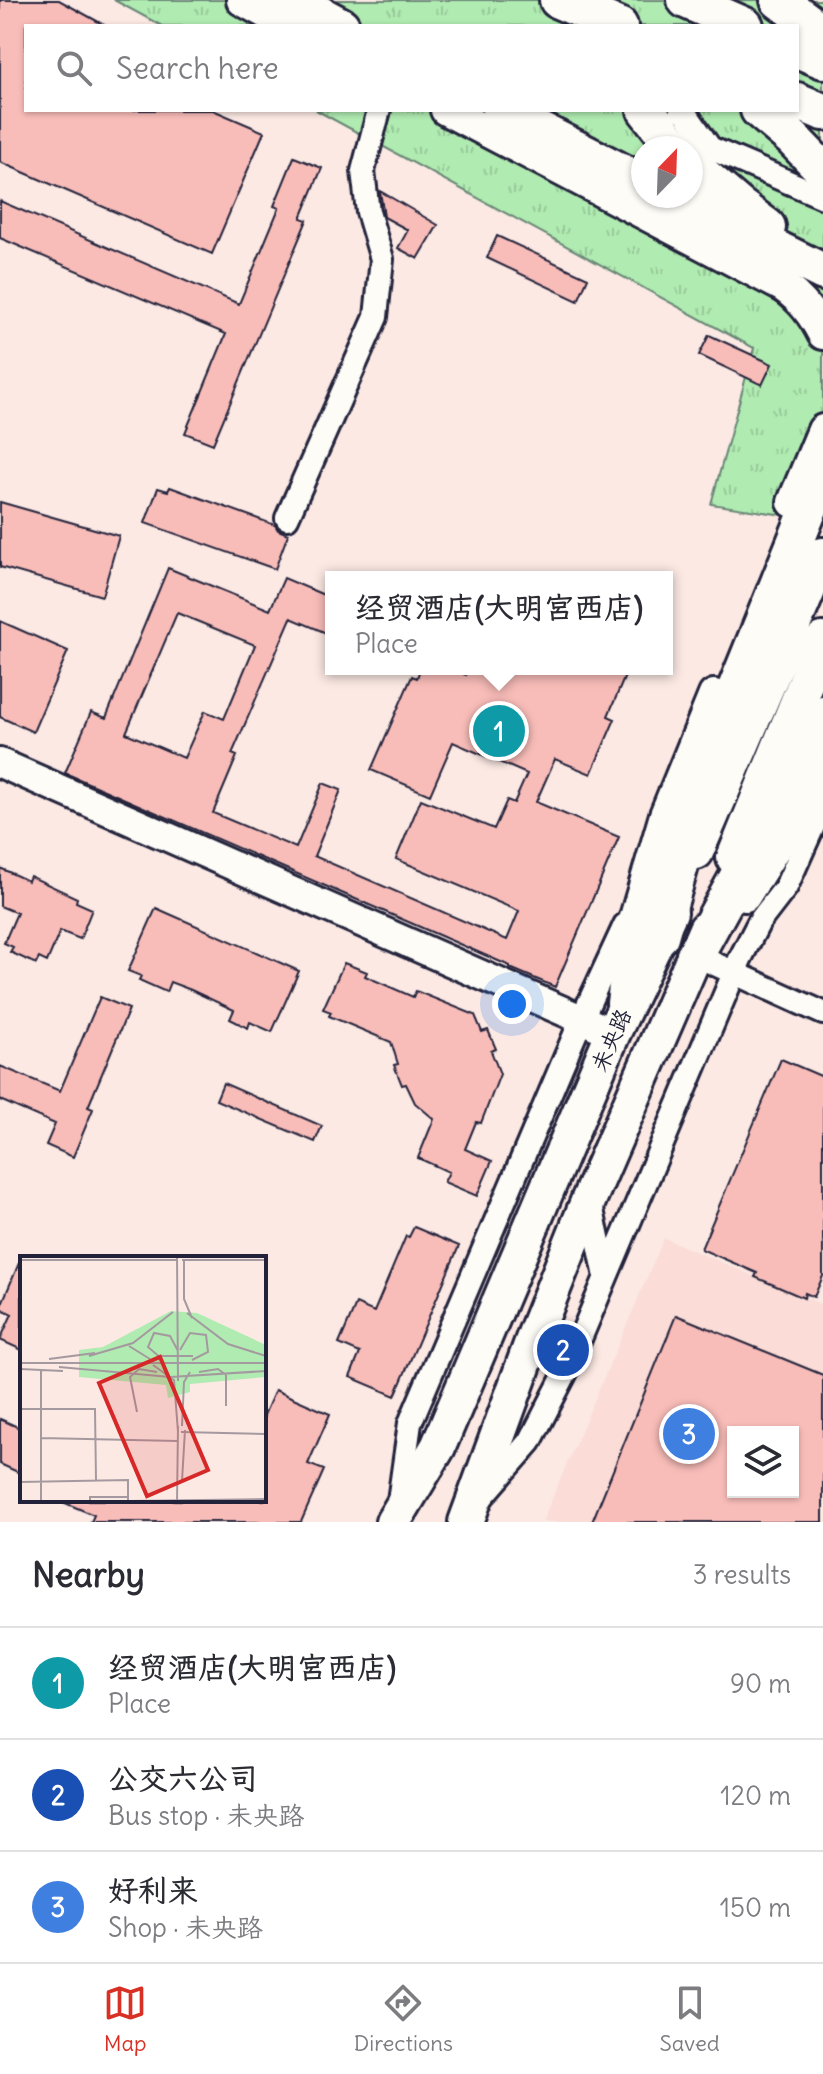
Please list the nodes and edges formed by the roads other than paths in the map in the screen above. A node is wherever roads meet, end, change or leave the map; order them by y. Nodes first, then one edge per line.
1 (242, 0) edge
2 (293, 0) edge
3 (558, 0) edge
4 (603, 0) edge
5 (686, 0) edge
6 (779, 0) edge
7 (285, 24) edge
8 (337, 24) edge
9 (608, 24) edge
10 (614, 24) edge
11 (740, 24) edge
12 (823, 33) edge
13 (799, 50) edge
14 (823, 60) edge
15 (799, 102) edge
16 (378, 112) edge
17 (450, 112) edge
18 (504, 112) edge
19 (648, 112) edge
20 (685, 112) edge
21 (761, 112) edge
22 (823, 112) edge
23 (667, 136) edge
24 (823, 170) edge
25 (703, 175) edge
26 (631, 177) edge
27 (823, 197) edge
28 (694, 208) edge
29 (823, 271) edge
30 (823, 334) edge
31 (823, 430) edge
32 (823, 474) edge
33 (287, 518) dead end
34 (823, 555) edge
35 (823, 640) edge
36 (814, 699) edge
37 (0, 763) edge
38 (814, 764) edge
39 (823, 804) edge
40 (644, 884) junction
41 (660, 936) junction
42 (700, 957) junction
43 (734, 973) junction
44 (823, 1013) edge
45 (582, 1018) junction
46 (617, 1024) junction
47 (561, 1159) junction
48 (508, 1195) junction
49 (589, 1199) junction
50 (606, 1277) junction
51 (468, 1516) edge
52 (395, 1517) edge

1 - 7 main road
2 - 8 highway
3 - 10 highway
4 - 9 highway
5 - 11 highway
6 - 12 highway
13 - 14 highway
15 - 22 highway
16 - 33 street
17 - 30 main road
18 - 26 highway
19 - 23 highway
20 - 27 street
21 - 24 highway
25 - 29 highway
28 - 29 highway
31 - 40 main road
32 - 41 highway
34 - 41 main road, 未央路
35 - 36 main road, 未央路
36 - 38 highway
36 - 42 main road, 未央路
37 - 45 street
38 - 42 highway
39 - 43 street
40 - 45 street
40 - 46 main road
41 - 46 main road, 未央路
42 - 43 street
42 - 49 main road, 未央路
43 - 44 street
43 - 50 street
45 - 46 street
45 - 48 street
46 - 47 main road, 未央路
47 - 48 street
47 - 52 main road, 未央路
48 - 52 street
49 - 50 street
49 - 51 main road, 未央路
50 - 51 street

